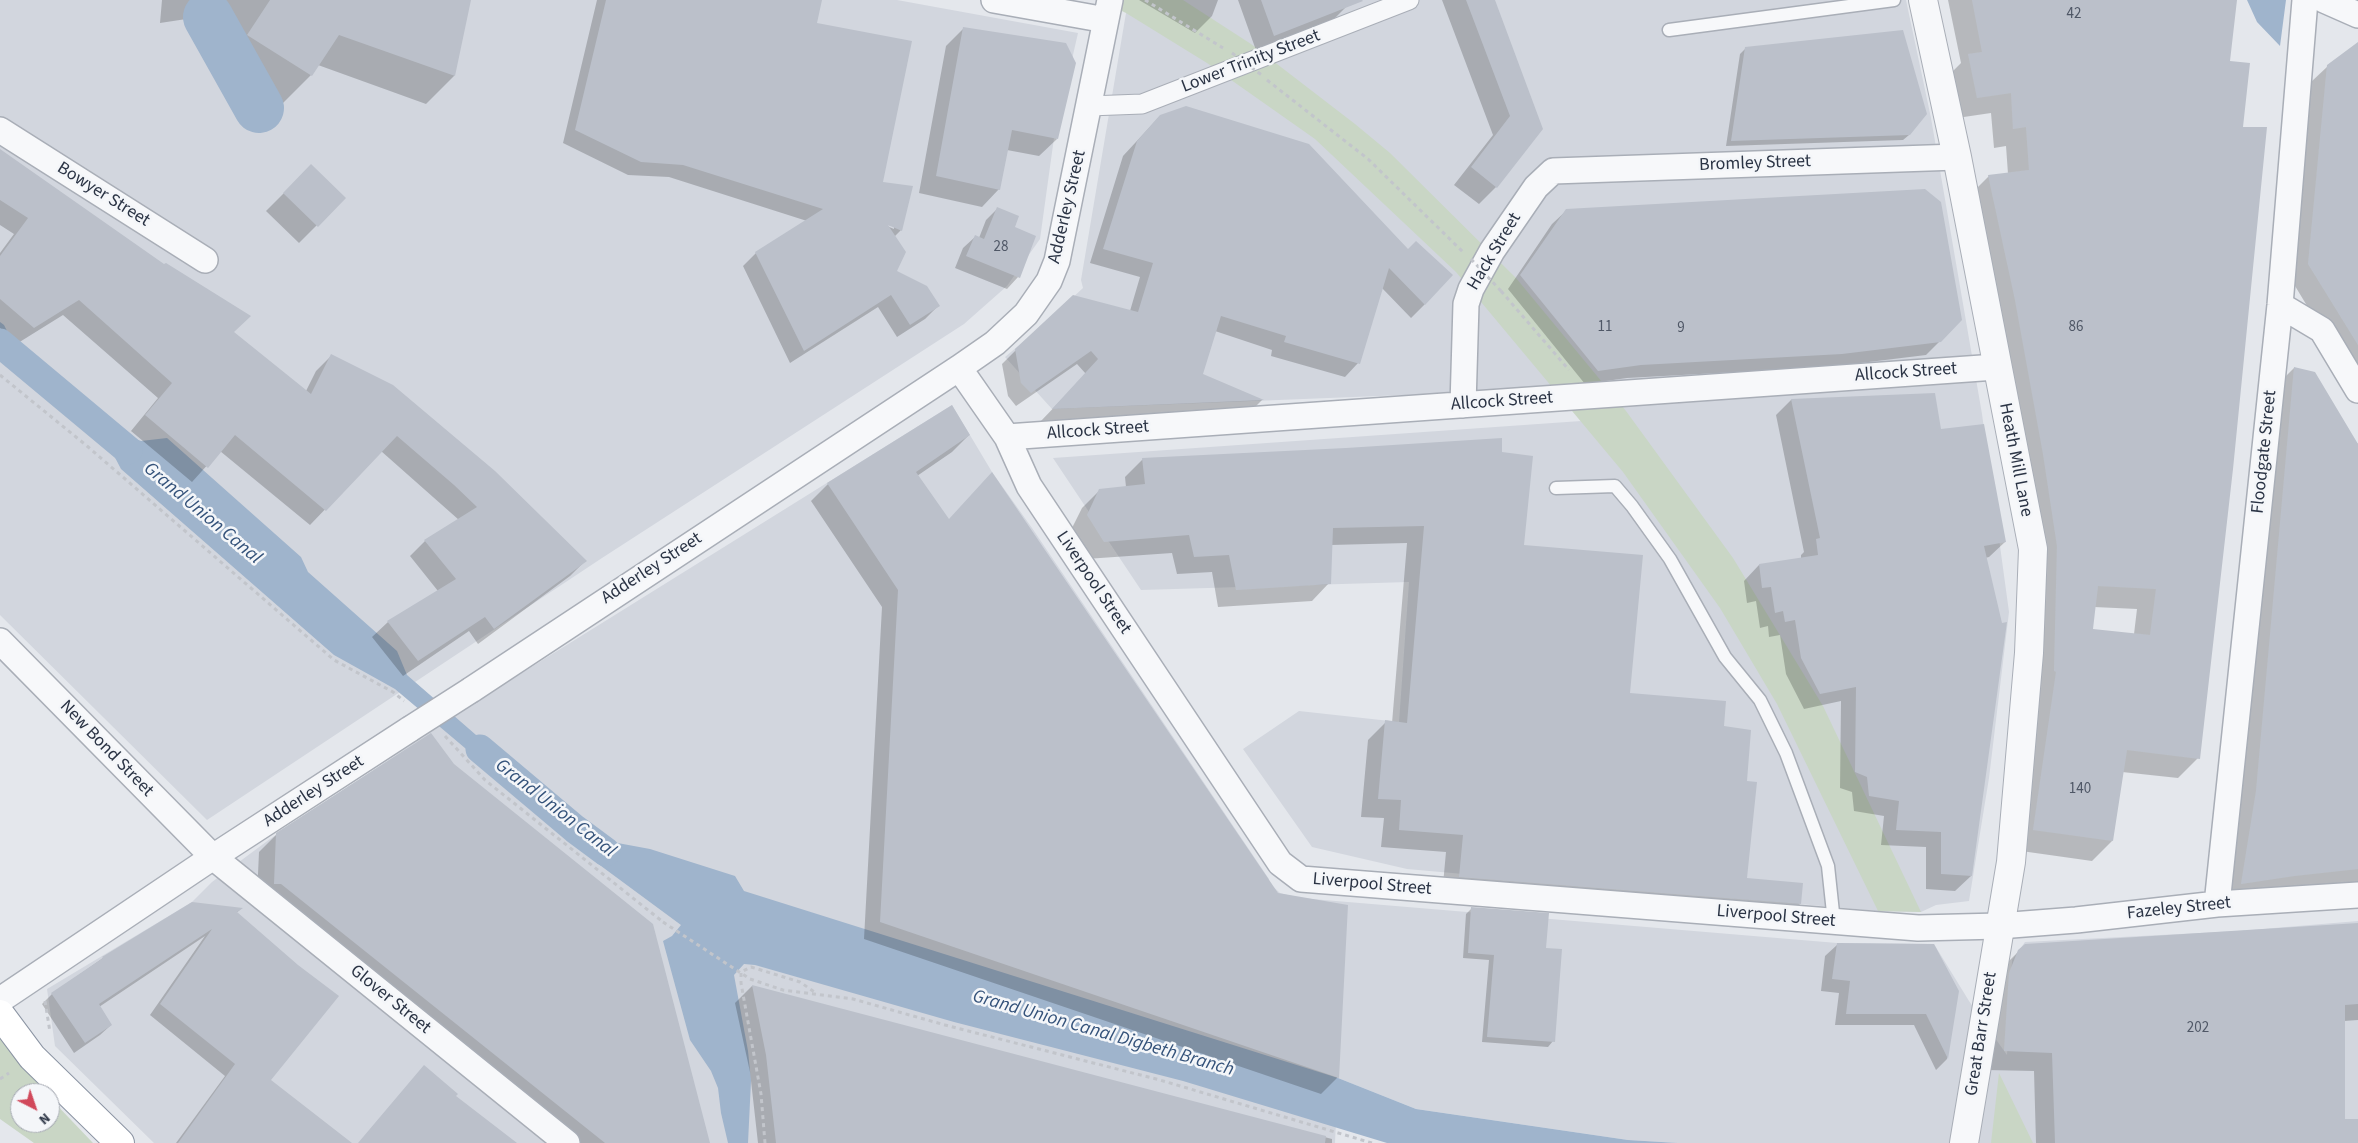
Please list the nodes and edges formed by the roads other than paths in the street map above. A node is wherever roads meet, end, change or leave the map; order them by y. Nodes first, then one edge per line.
1 (994, 0) edge
2 (1409, 0) edge
3 (1894, 0) edge
4 (1923, 0) edge
5 (2305, 0) edge
6 (2324, 0) edge
7 (1108, 10) edge
8 (2358, 14) edge
9 (1669, 30) dead end
10 (1089, 106) junction
11 (0, 130) edge
12 (1957, 157) junction
13 (1553, 171) joint
14 (205, 260) dead end
15 (2280, 305) junction
16 (1996, 367) junction
17 (959, 368) junction
18 (2358, 390) edge
19 (1463, 405) junction
20 (1007, 437) junction
21 (1556, 488) dead end
22 (0, 641) edge
23 (213, 857) junction
24 (2358, 895) edge
25 (2217, 904) junction
26 (1834, 922) junction
27 (1999, 926) junction
28 (0, 1000) edge
29 (0, 1014) edge
30 (120, 1143) edge
31 (567, 1143) edge
32 (1964, 1143) edge

1 - 7 street
2 - 10 street, Lower Trinity Street
3 - 9 lane
4 - 12 street, Heath Mill Lane
5 - 15 street, Floodgate Street
6 - 8 street
7 - 10 street, Adderley Street
10 - 17 street, Adderley Street
11 - 14 street, Bowyer Street
12 - 13 street, Bromley Street
12 - 16 street, Heath Mill Lane
13 - 19 street, Hack Street
15 - 18 street
15 - 25 street, Floodgate Street
16 - 19 street, Allcock Street
16 - 27 street, Heath Mill Lane
17 - 20 street, Liverpool Street
17 - 23 street, Adderley Street, bridge
19 - 20 street, Allcock Street
20 - 26 street, Liverpool Street
21 - 26 lane
22 - 23 street, New Bond Street
23 - 28 street, Adderley Street
23 - 31 street, Glover Street
24 - 25 street, Fazeley Street
25 - 27 street, Fazeley Street
26 - 27 street, Liverpool Street
27 - 32 street, Great Barr Street
29 - 30 highway

